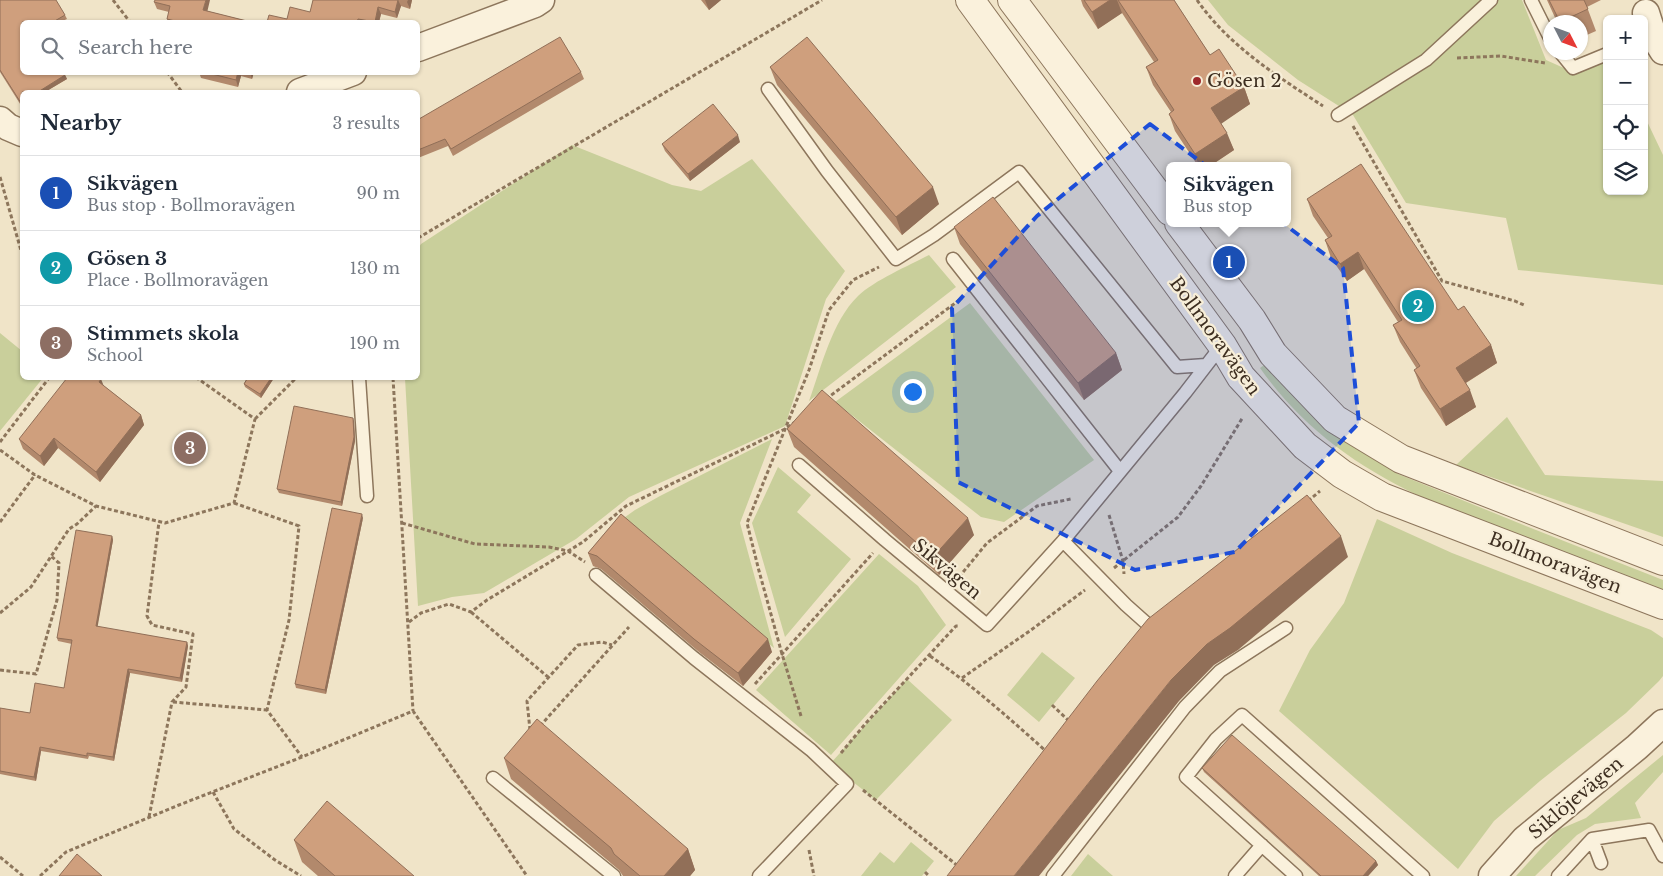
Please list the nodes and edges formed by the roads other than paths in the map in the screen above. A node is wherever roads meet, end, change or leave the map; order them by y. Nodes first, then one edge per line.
1 (541, 0) edge
2 (970, 0) edge
3 (1012, 0) edge
4 (1491, 0) edge
5 (1531, 0) edge
6 (1543, 24) edge
7 (420, 47) edge
8 (1603, 56) edge
9 (1566, 60) edge
10 (345, 75) edge
11 (768, 89) dead end
12 (305, 90) edge
13 (1338, 115) road end
14 (0, 120) edge
15 (20, 132) edge
16 (1166, 206) edge
17 (1182, 227) edge
18 (953, 259) edge
19 (1252, 320) junction
20 (1214, 355) junction
21 (359, 380) edge
22 (799, 465) edge
23 (1120, 471) junction
24 (367, 496) dead end
25 (1063, 540) junction
26 (1663, 561) edge
27 (596, 575) edge
28 (1663, 605) edge
29 (1286, 628) dead end
30 (1154, 630) edge
31 (1663, 723) edge
32 (493, 778) road end
33 (1592, 839) junction
34 (1262, 845) junction
35 (1663, 856) edge
36 (1601, 863) dead end
37 (614, 876) edge
38 (759, 876) edge
39 (1053, 876) edge
40 (1235, 876) edge
41 (1296, 876) edge
42 (1423, 876) edge
43 (1492, 876) edge
44 (1558, 876) edge

1 - 7 street
2 - 20 street, Bollmoravägen
3 - 16 street
4 - 13 lane
5 - 6 lane
8 - 9 lane
10 - 12 street
11 - 20 lane
14 - 15 street
17 - 19 street, Bollmoravägen
18 - 23 lane
19 - 20 street
19 - 26 street, Bollmoravägen
20 - 23 lane, Sikvägen
20 - 28 street, Bollmoravägen
21 - 24 lane
22 - 25 lane, Sikvägen
23 - 25 lane, Sikvägen
25 - 30 lane
27 - 38 lane
29 - 39 lane
31 - 43 street, Siklöjevägen
32 - 37 lane
33 - 35 lane
33 - 36 lane
33 - 44 lane
34 - 40 lane
34 - 41 lane
34 - 42 lane

